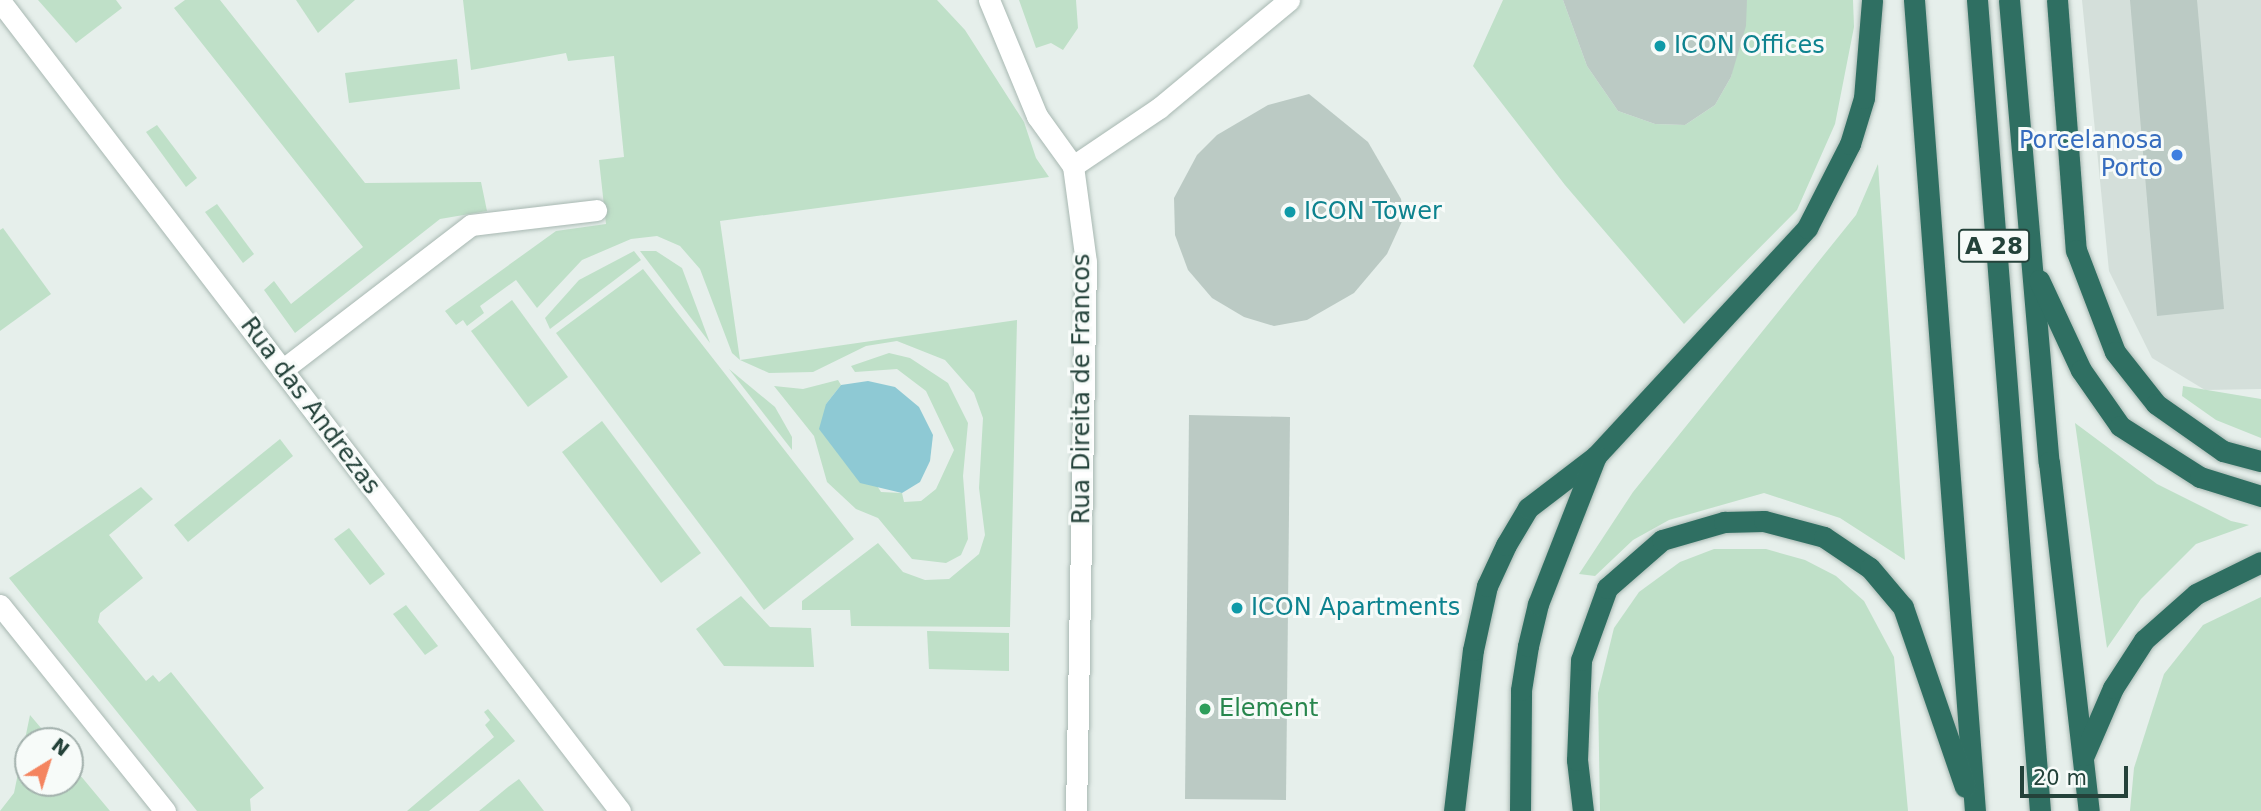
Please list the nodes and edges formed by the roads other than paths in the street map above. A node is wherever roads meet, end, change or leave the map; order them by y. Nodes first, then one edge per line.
1 (989, 0) edge
2 (1289, 0) edge
3 (1872, 0) edge
4 (1914, 0) edge
5 (1977, 0) edge
6 (2009, 0) edge
7 (2057, 0) edge
8 (0, 1) edge
9 (1073, 166) junction
10 (596, 210) dead end
11 (2032, 266) junction
12 (282, 370) junction
13 (1596, 456) junction
14 (2261, 461) edge
15 (2261, 496) edge
16 (2261, 562) edge
17 (0, 605) edge
18 (2083, 757) junction
19 (1076, 805) edge
20 (165, 811) edge
21 (620, 811) edge
22 (1454, 811) edge
23 (1520, 811) edge
24 (1583, 811) edge
25 (1974, 811) edge
26 (2040, 811) edge
27 (2089, 811) edge

1 - 9 street, Rua Direita de Francos
2 - 9 street
3 - 13 highway
4 - 25 highway, A 28
5 - 26 highway, A 28
6 - 11 highway, A 28
7 - 14 highway
8 - 12 street, Rua das Andrezas
9 - 19 street, Rua Direita de Francos
10 - 12 street
11 - 15 highway, A 28
11 - 18 highway
12 - 21 street, Rua das Andrezas
13 - 22 highway
13 - 23 highway
16 - 18 highway
17 - 20 street
18 - 27 highway
24 - 25 highway

